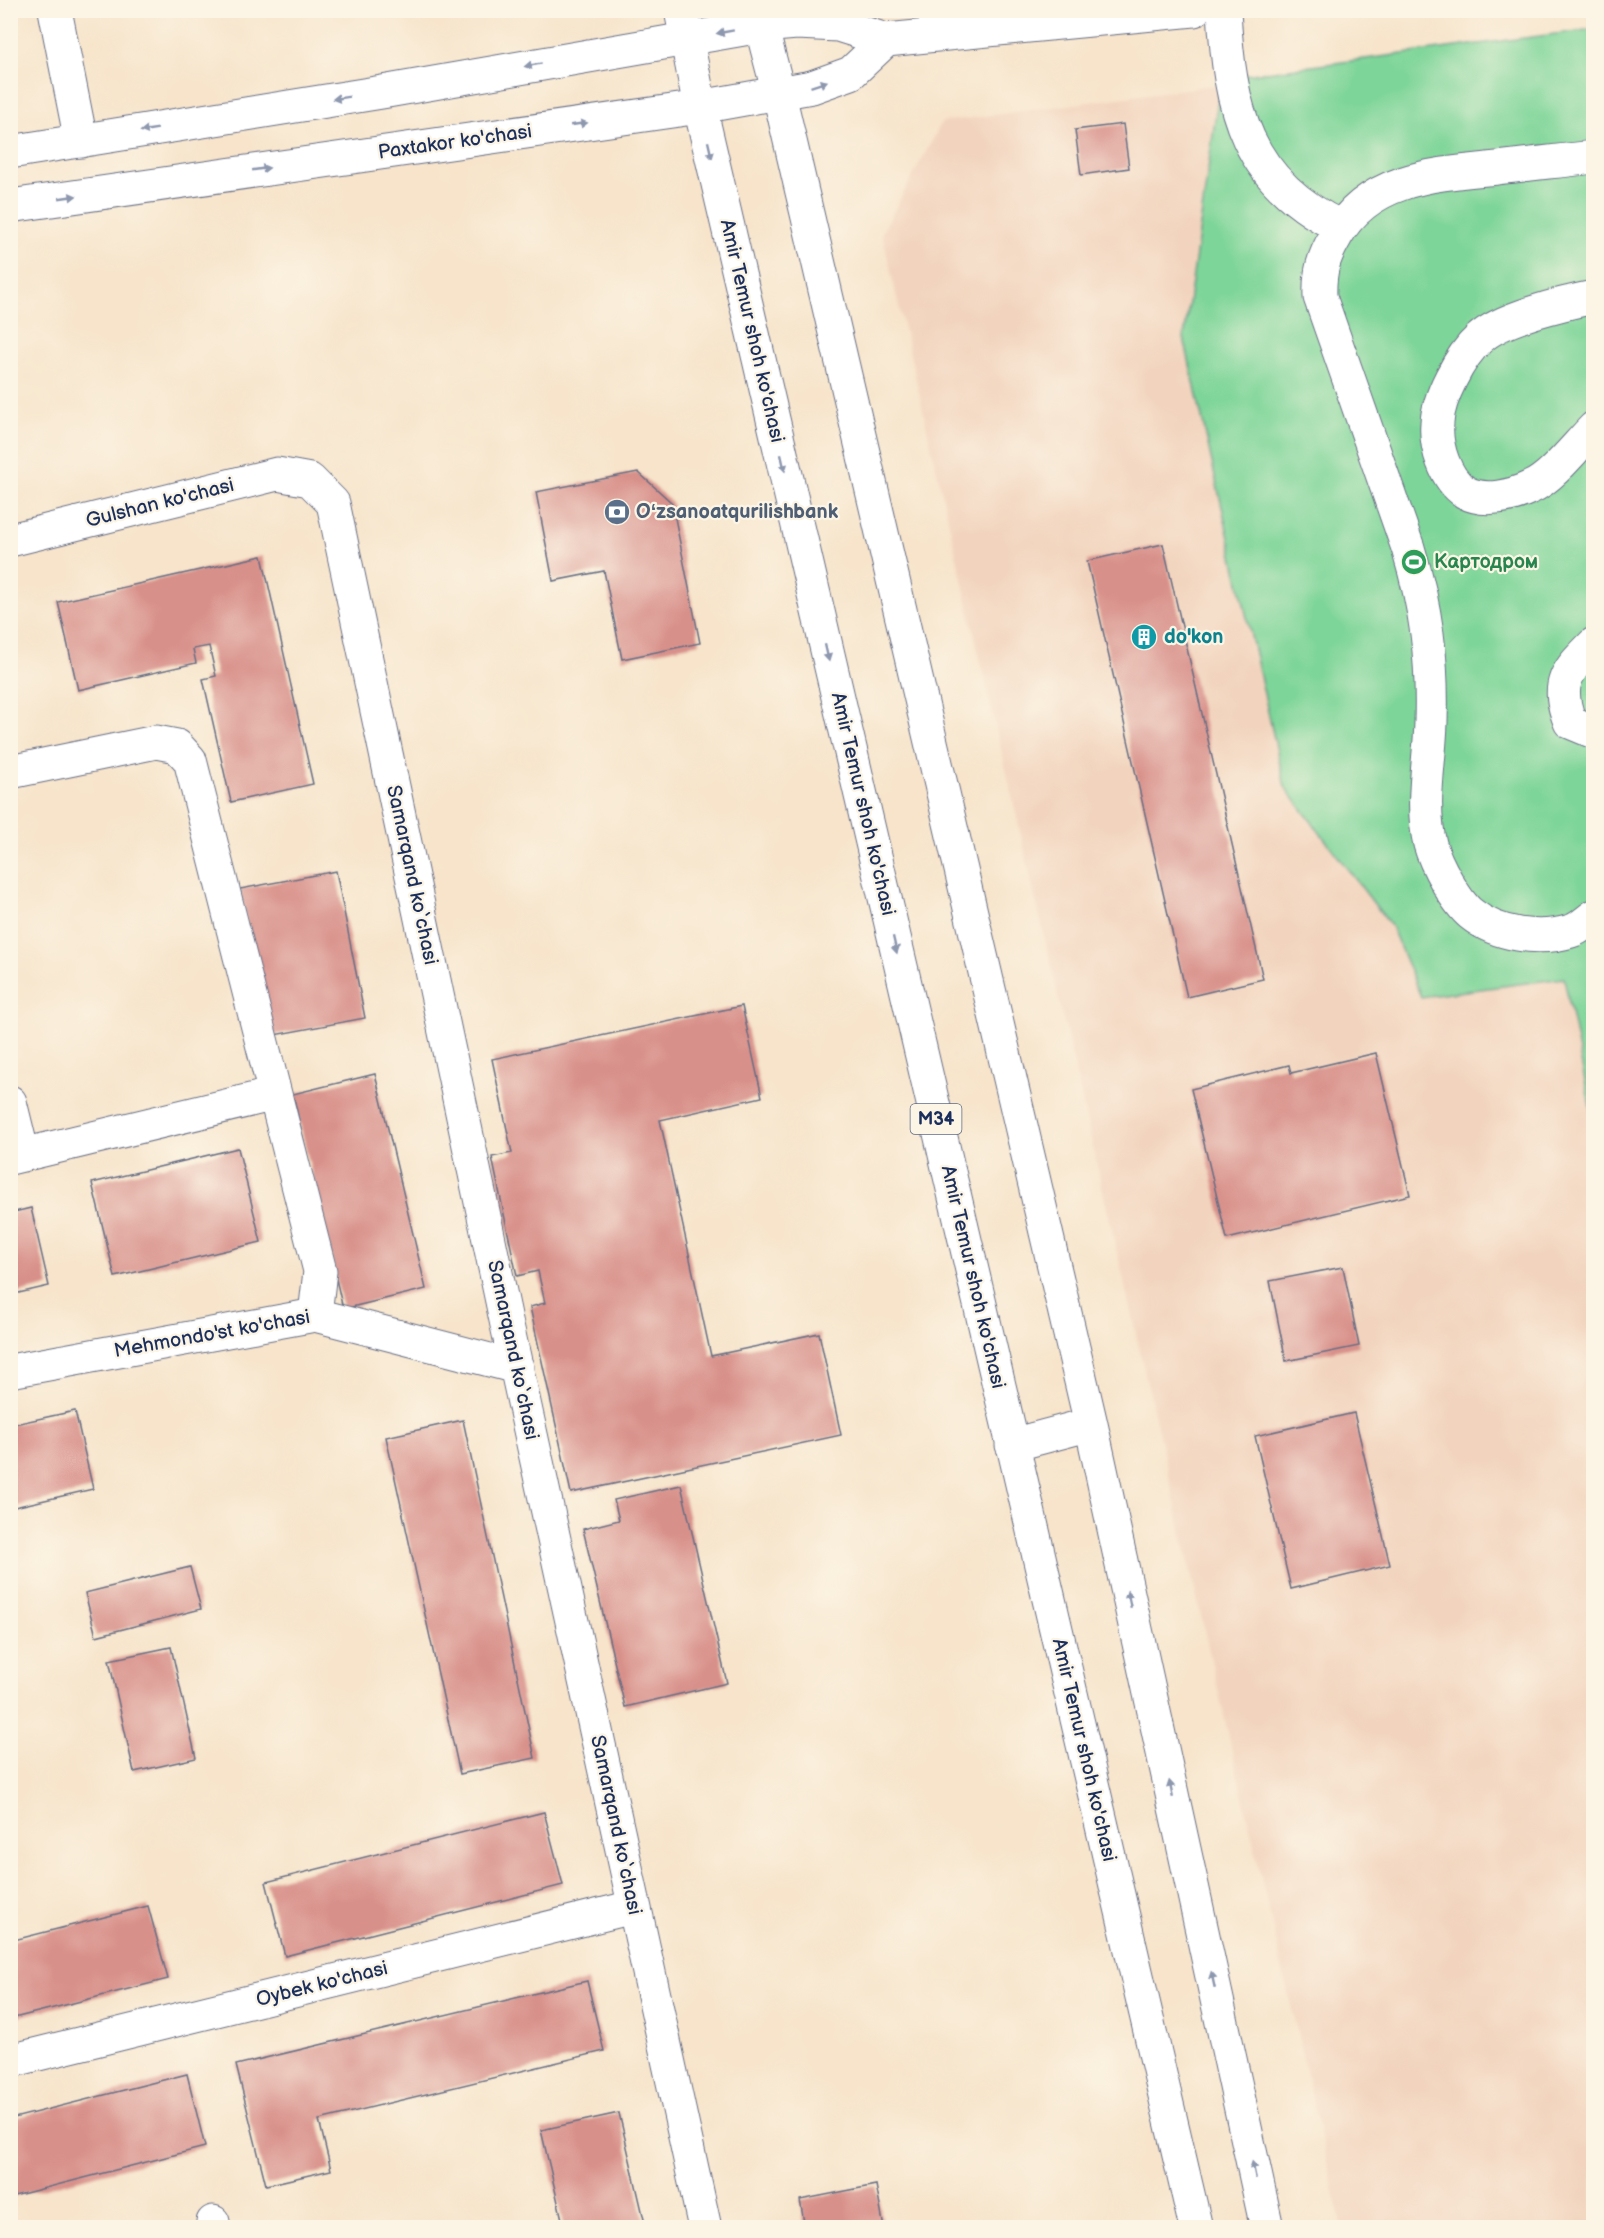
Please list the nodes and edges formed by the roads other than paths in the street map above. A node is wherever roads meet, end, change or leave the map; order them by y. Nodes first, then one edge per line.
1 (55, 10) edge
2 (1194, 10) edge
3 (1224, 10) edge
4 (759, 18) edge
5 (684, 24) edge
6 (886, 40) junction
7 (779, 94) junction
8 (700, 107) junction
9 (81, 141) junction
10 (10, 152) edge
11 (1593, 157) edge
12 (10, 206) edge
13 (1341, 227) junction
14 (1593, 297) edge
15 (1593, 428) edge
16 (310, 480) joint
17 (10, 540) edge
18 (1593, 644) edge
19 (1593, 732) edge
20 (10, 772) edge
21 (1593, 916) edge
22 (275, 1094) junction
23 (10, 1101) edge
24 (17, 1157) edge
25 (315, 1315) junction
26 (517, 1367) junction
27 (10, 1371) edge
28 (1091, 1424) junction
29 (1012, 1445) junction
30 (633, 1907) junction
31 (10, 2061) edge
32 (705, 2228) edge
33 (1196, 2228) edge
34 (1267, 2228) edge

1 - 9 main road
2 - 6 main road
3 - 13 main road
4 -> 5 main road
4 - 6 main road
4 - 7 main road
5 - 8 main road, Amir Temur shoh ko'chasi / M34
5 -> 9 main road
7 -> 6 main road, Paxtakor ko'chasi
7 - 8 main road, Paxtakor ko'chasi
7 - 28 main road
12 -> 8 main road, Paxtakor ko'chasi
8 -> 29 main road, Amir Temur shoh ko'chasi / M34
9 - 10 main road
11 - 13 main road
13 - 21 main road
14 - 15 main road
16 - 17 main road, Gulshan ko'chasi
16 - 26 main road, Samarqand ko‘chasi
18 - 19 main road
20 - 22 main road
22 - 24 main road
22 - 25 main road
23 - 24 main road
25 - 26 main road, Mehmondo'st ko'chasi
25 - 27 main road, Mehmondo'st ko'chasi
26 - 30 main road, Samarqand ko‘chasi
28 - 29 main road
34 -> 28 main road
29 - 33 main road, Amir Temur shoh ko'chasi / M34
30 - 31 main road, Oybek ko'chasi
30 - 32 main road, Samarqand ko‘chasi

